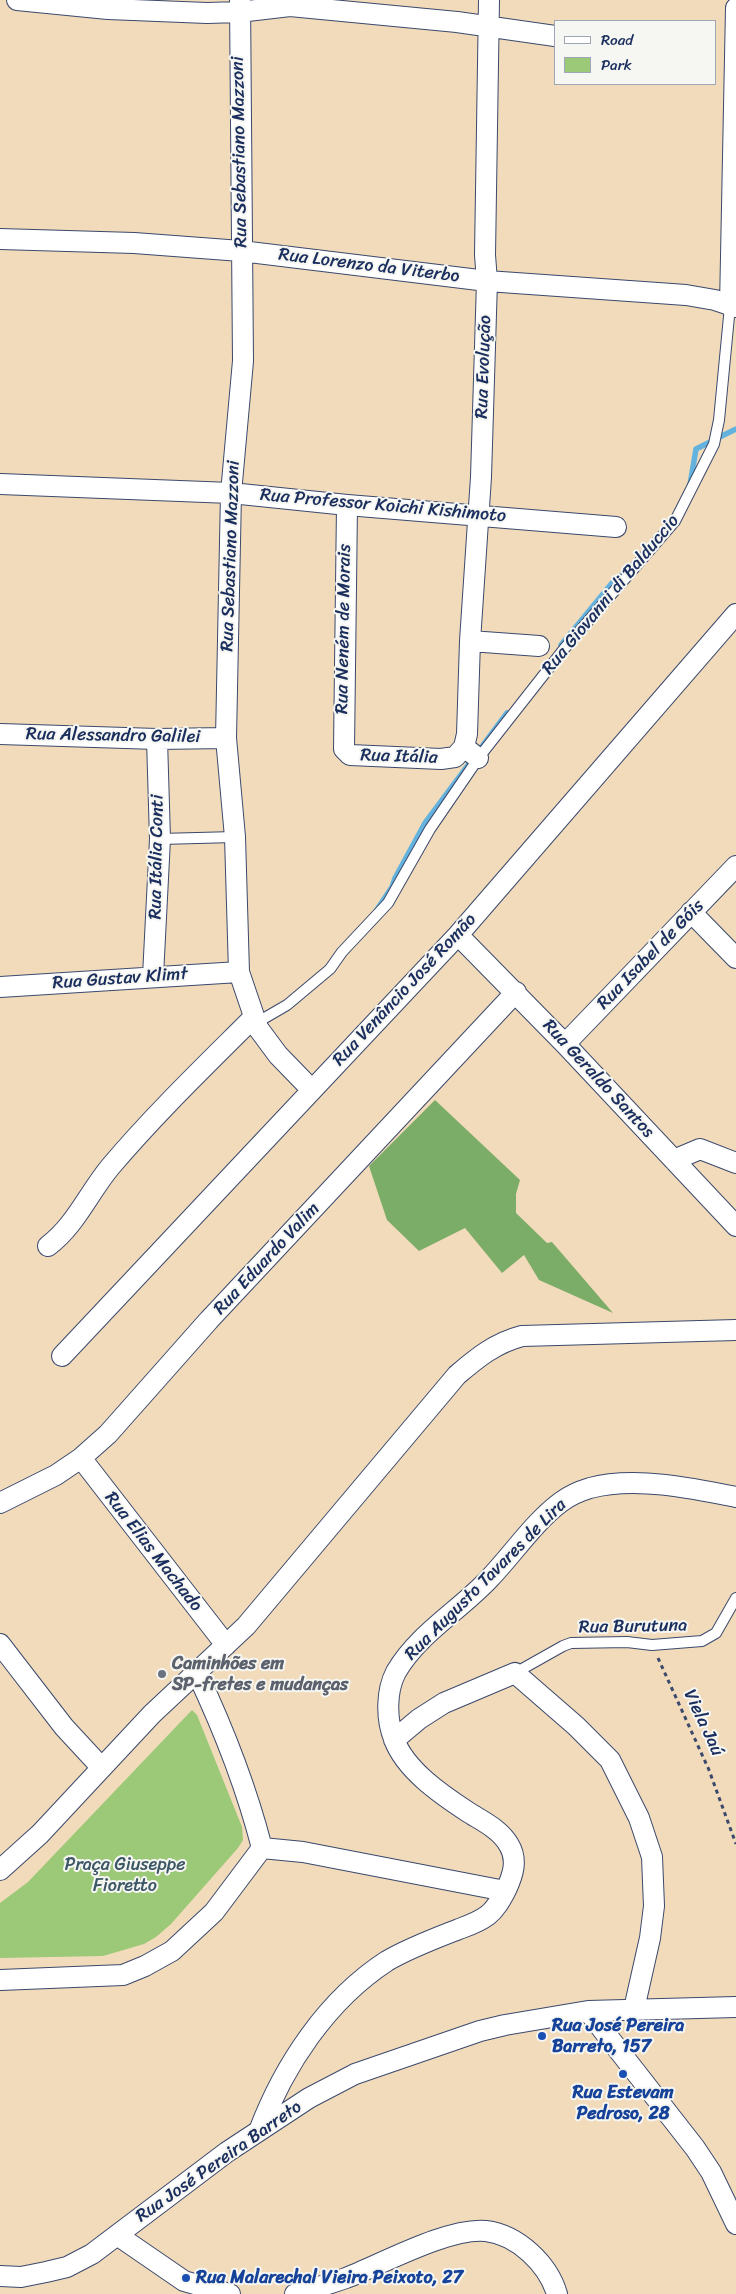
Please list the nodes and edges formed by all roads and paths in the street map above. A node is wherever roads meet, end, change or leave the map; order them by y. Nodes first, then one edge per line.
1 (17, 0) edge
2 (489, 0) edge
3 (240, 6) edge
4 (736, 8) edge
5 (489, 26) junction
6 (554, 36) edge
7 (728, 62) edge
8 (0, 239) edge
9 (241, 251) junction
10 (487, 281) junction
11 (733, 306) edge
12 (0, 484) edge
13 (231, 493) junction
14 (347, 505) junction
15 (479, 515) junction
16 (616, 526) dead end
17 (736, 614) edge
18 (470, 641) junction
19 (539, 646) dead end
20 (0, 734) edge
21 (226, 738) junction
22 (157, 739) junction
23 (470, 746) junction
24 (346, 752) joint
25 (235, 837) junction
26 (160, 839) junction
27 (736, 866) edge
28 (691, 912) junction
29 (458, 935) junction
30 (736, 958) edge
31 (239, 972) junction
32 (153, 976) junction
33 (0, 986) edge
34 (516, 992) junction
35 (255, 1020) junction
36 (565, 1044) junction
37 (312, 1089) junction
38 (674, 1160) junction
39 (736, 1163) edge
40 (736, 1226) edge
41 (48, 1246) dead end
42 (736, 1330) edge
43 (62, 1356) dead end
44 (81, 1458) junction
45 (736, 1497) edge
46 (0, 1503) edge
47 (736, 1598) edge
48 (0, 1644) edge
49 (226, 1645) junction
50 (652, 1645) junction
51 (197, 1673) junction
52 (515, 1673) junction
53 (394, 1740) junction
54 (101, 1767) junction
55 (736, 1844) edge
56 (262, 1848) junction
57 (0, 1870) edge
58 (505, 1891) junction
59 (0, 1980) edge
60 (736, 2006) edge
61 (634, 2009) junction
62 (588, 2012) junction
63 (259, 2131) junction
64 (736, 2224) edge
65 (117, 2235) junction
66 (0, 2276) edge
67 (230, 2294) edge
68 (295, 2294) edge
69 (557, 2294) edge

1 - 3 street
2 - 5 street, Rua Evolução
3 - 5 street
3 - 9 street, Rua Sebastiano Mazzoni
4 - 7 street, Rua Giovanni di Balduccio
5 - 6 street
5 - 10 street, Rua Evolução
7 - 11 street, Rua Giovanni di Balduccio
8 - 9 street, Rua Lorenzo da Viterbo
9 - 10 street, Rua Lorenzo da Viterbo
9 - 13 street, Rua Sebastiano Mazzoni
10 - 11 street, Rua Lorenzo da Viterbo
10 - 15 street, Rua Evolução
11 - 23 lane, Rua Giovanni di Balduccio
12 - 13 street, Rua Professor Koichi Kishimoto
13 - 14 street, Rua Professor Koichi Kishimoto
13 - 21 street, Rua Sebastiano Mazzoni
14 - 15 street, Rua Professor Koichi Kishimoto
14 - 24 street, Rua Neném de Morais
15 - 16 street, Rua Professor Koichi Kishimoto
15 - 18 street, Rua Evolução
17 - 29 street, Rua Venâncio José Romão
18 - 19 street
18 - 23 street, Rua Evolução
20 - 22 street, Rua Alessandro Galilei
21 - 22 street, Rua Alessandro Galilei
21 - 25 street, Rua Sebastiano Mazzoni
22 - 26 street, Rua Itália Conti
23 - 24 street, Rua Itália
23 - 35 lane, Rua Giovanni di Balduccio
25 - 26 lane
25 - 31 street, Rua Sebastiano Mazzoni
26 - 32 street, Rua Itália Conti
27 - 28 street, Rua Isabel de Góis
28 - 30 street
28 - 36 street, Rua Isabel de Góis
29 - 34 street, Rua Geraldo Santos
29 - 37 street, Rua Venâncio José Romão
31 - 32 street, Rua Gustav Klimt
31 - 35 street, Rua Sebastiano Mazzoni
32 - 33 street, Rua Gustav Klimt
34 - 36 street, Rua Geraldo Santos
34 - 44 street, Rua Eduardo Valim
35 - 37 street, Rua Sebastiano Mazzoni
35 - 41 street
36 - 38 street, Rua Geraldo Santos
37 - 43 street, Rua Venâncio José Romão
38 - 39 street
38 - 40 street, Rua Geraldo Santos
42 - 49 street
44 - 46 street, Rua Eduardo Valim
44 - 49 street, Rua Elias Machado
45 - 53 street, Rua Augusto Tavares de Lira
47 - 50 lane, Rua Burutuna
48 - 54 street
49 - 51 street
50 - 52 lane, Rua Burutuna
50 - 55 path, Viela Jaú
51 - 54 street
51 - 56 street
52 - 53 street
52 - 61 street
53 - 58 street
54 - 57 street
56 - 58 street
56 - 59 street
58 - 63 street
60 - 61 street, Rua José Pereira Barreto
61 - 62 street, Rua José Pereira Barreto
62 - 63 street, Rua José Pereira Barreto
62 - 64 street
63 - 65 street, Rua José Pereira Barreto
65 - 66 street, Rua José Pereira Barreto
65 - 67 street
68 - 69 street

